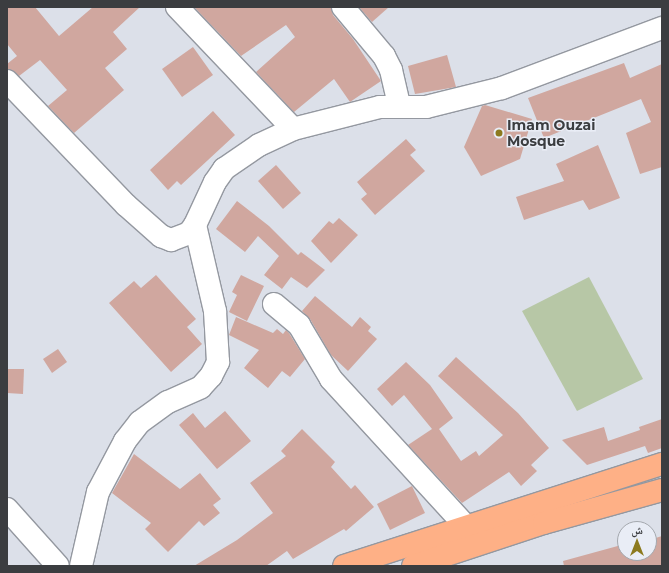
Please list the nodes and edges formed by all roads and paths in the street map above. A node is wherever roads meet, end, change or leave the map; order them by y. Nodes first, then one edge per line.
1 (177, 7) edge
2 (343, 7) edge
3 (662, 28) edge
4 (7, 81) edge
5 (399, 105) junction
6 (293, 129) junction
7 (195, 225) junction
8 (274, 304) dead end
9 (662, 464) edge
10 (662, 490) edge
11 (7, 509) edge
12 (465, 525) junction
13 (58, 566) edge
14 (81, 566) edge
15 (344, 566) edge
16 (413, 566) edge

1 - 6 street
2 - 5 street
3 - 5 street
4 - 7 street
5 - 6 street
6 - 7 street
7 - 14 street
8 - 12 street
9 - 12 main road
10 - 16 main road
11 - 13 street
12 - 15 main road

